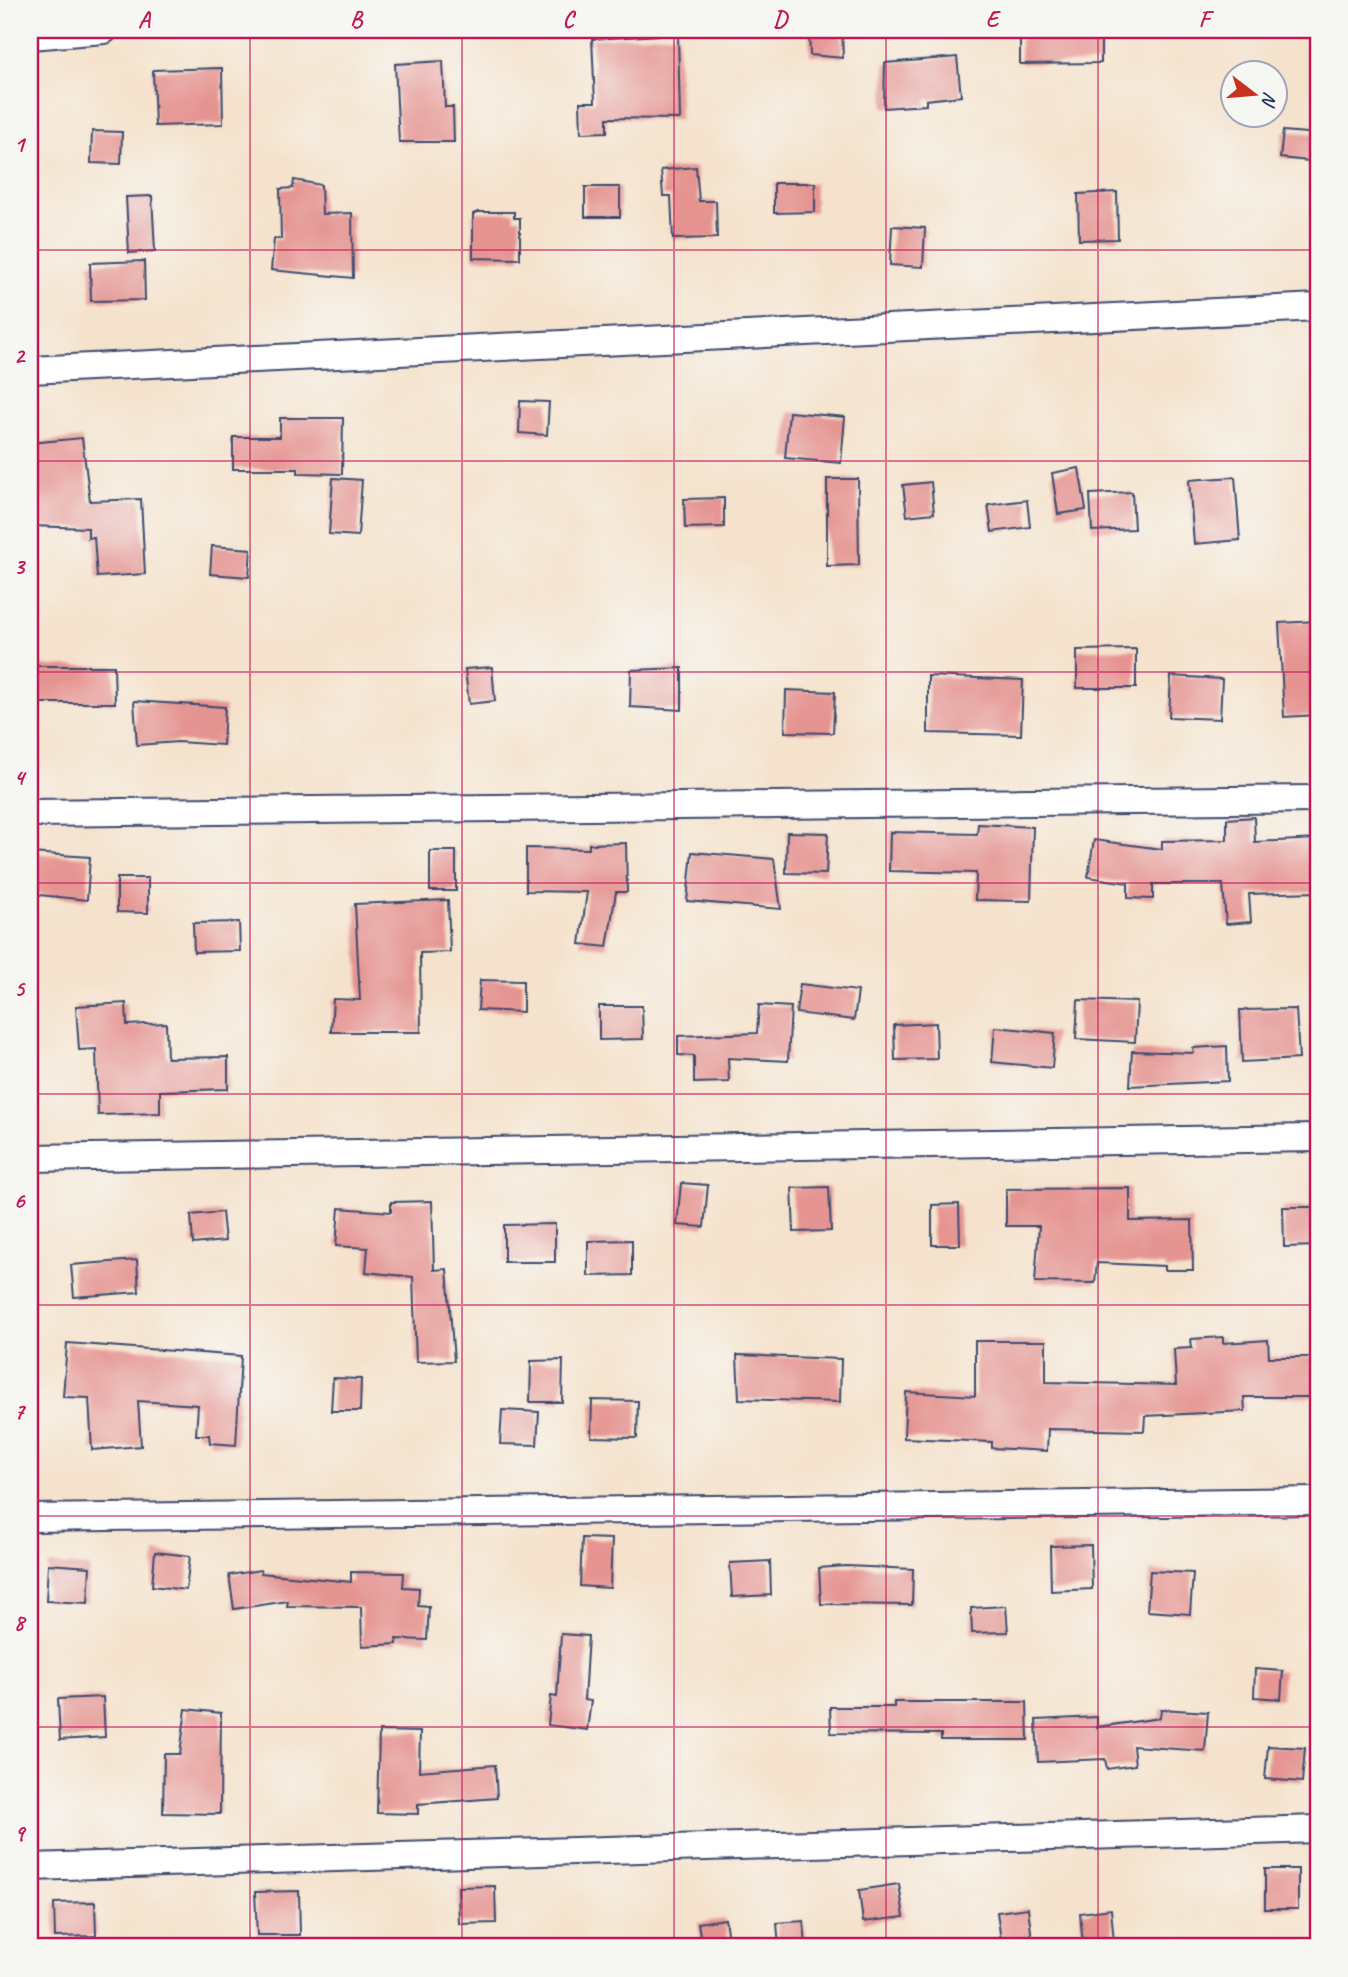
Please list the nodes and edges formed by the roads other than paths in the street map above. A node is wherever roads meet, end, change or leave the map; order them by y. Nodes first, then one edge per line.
1 (104, 30) edge
2 (30, 36) edge
3 (1318, 307) edge
4 (30, 370) edge
5 (1318, 799) edge
6 (30, 813) edge
7 (1318, 1138) edge
8 (30, 1158) edge
9 (1318, 1501) edge
10 (30, 1518) edge
11 (1318, 1829) edge
12 (30, 1867) edge

1 - 2 street
3 - 4 street
5 - 6 street
7 - 8 street
9 - 10 street
11 - 12 street

